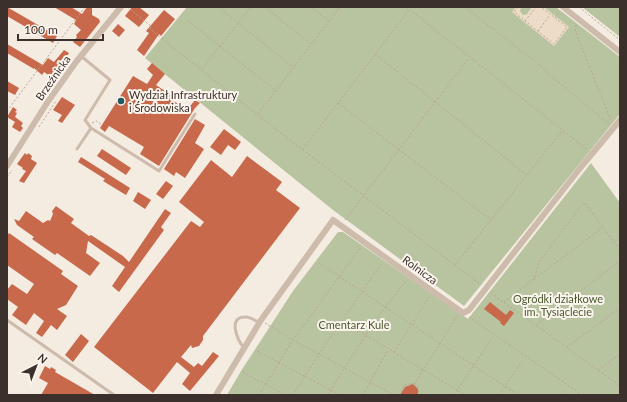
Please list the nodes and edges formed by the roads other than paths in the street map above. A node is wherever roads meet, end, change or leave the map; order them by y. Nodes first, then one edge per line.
1 (121, 7) edge
2 (561, 10) edge
3 (620, 52) edge
4 (81, 56) junction
5 (195, 114) dead end
6 (620, 120) edge
7 (91, 128) junction
8 (77, 149) dead end
9 (10, 167) edge
10 (7, 320) edge
11 (260, 322) junction
12 (244, 348) junction
13 (114, 395) edge
14 (216, 395) edge

1 - 4 street, Brzeźnicka
2 - 3 street
4 - 7 lane
4 - 9 street, Brzeźnicka
5 - 7 lane
6 - 11 street, Rolnicza
7 - 8 lane
10 - 13 lane
11 - 12 street
11 - 12 lane
12 - 14 street

